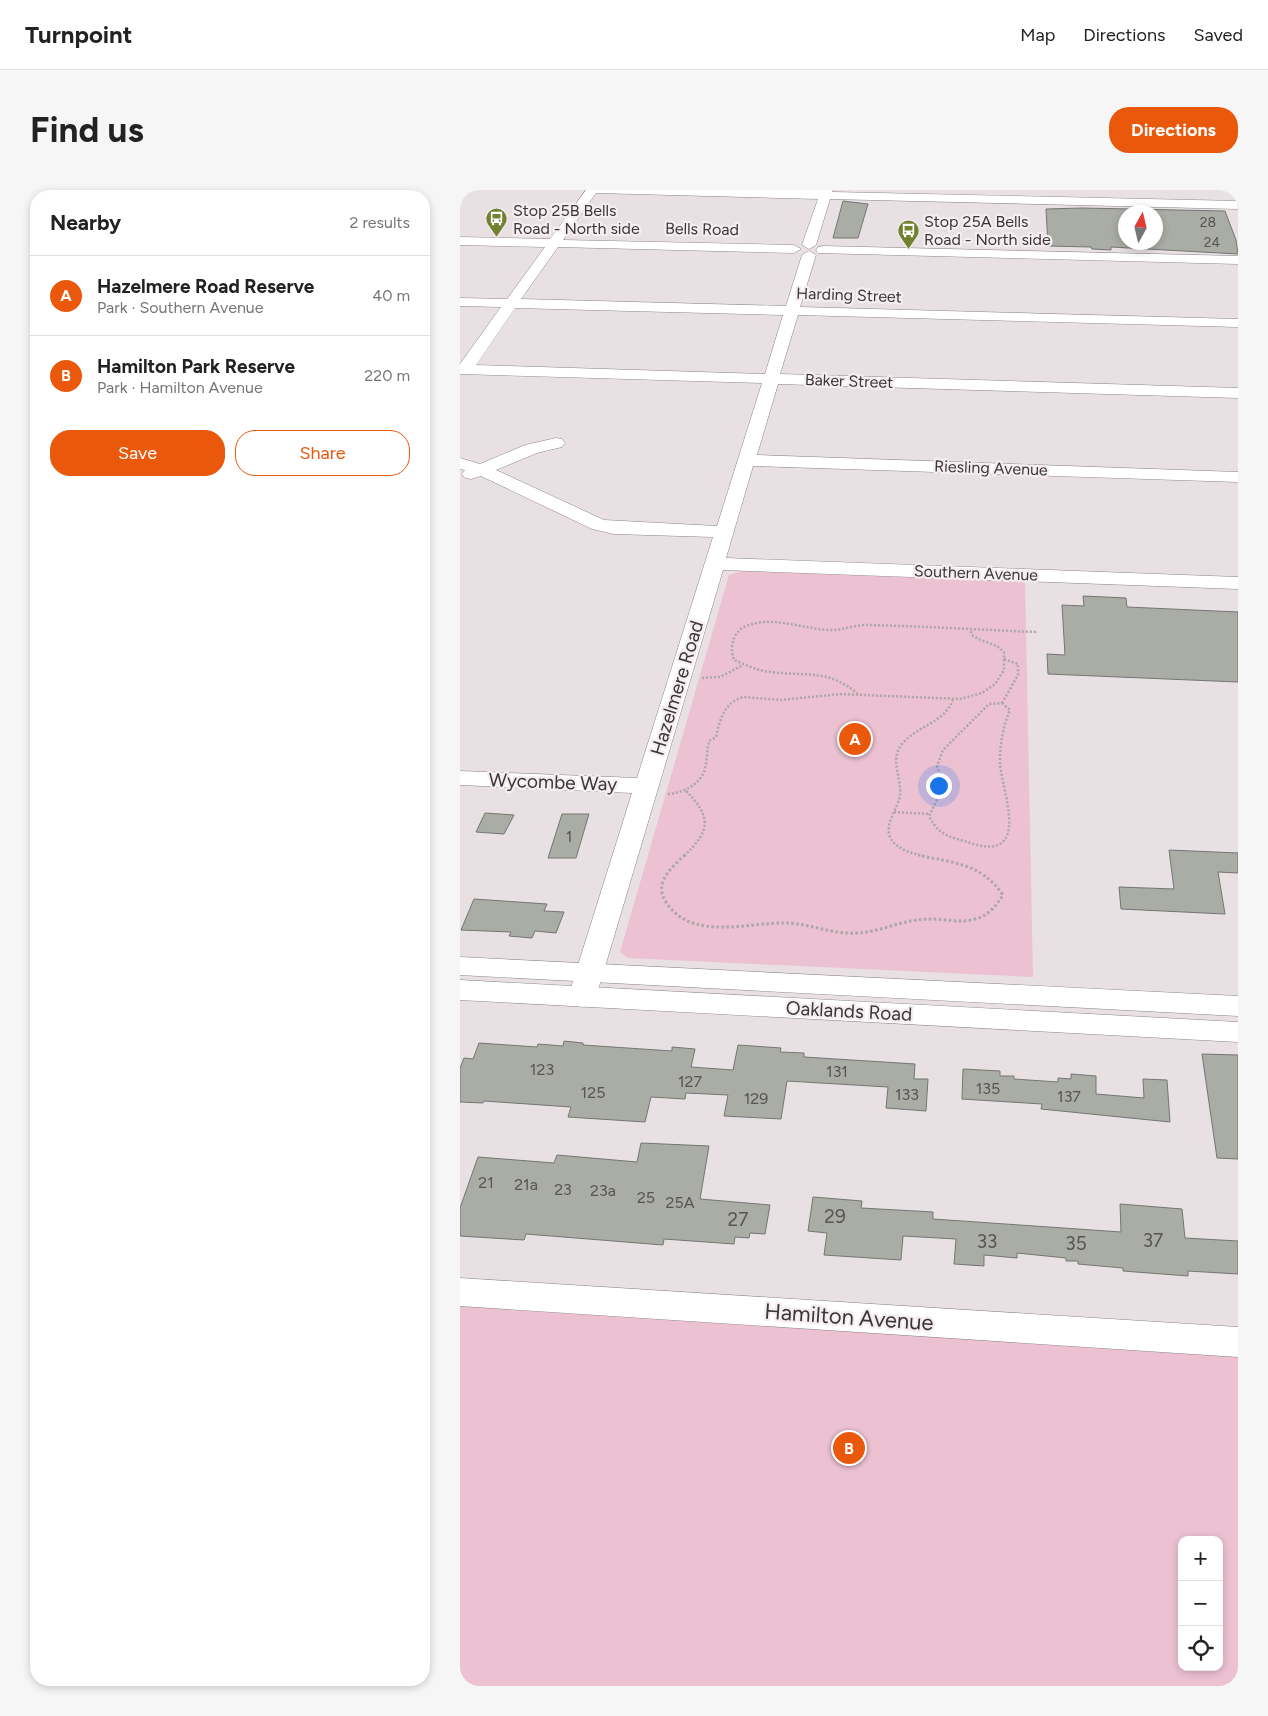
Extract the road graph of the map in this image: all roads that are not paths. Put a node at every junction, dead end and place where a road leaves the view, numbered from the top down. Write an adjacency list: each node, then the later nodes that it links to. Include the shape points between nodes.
1 (592, 190): 6 (street)
2 (598, 190): 3 (street)
3 (826, 193): 4 (street); 7 (street, Hazelmere Road)
4 (1238, 205)
5 (460, 241): 6 (street, Bells Road)
6 (552, 243): 7 (street, Bells Road, via 794,249 799,254); 10 (street)
7 (809, 250): 8 (street, Bells Road, via 822,247 823,250); 11 (street, Hazelmere Road)
8 (1238, 260)
9 (460, 302): 10 (street, Harding Street)
10 (511, 304): 11 (street, Harding Street); 13 (street)
11 (790, 311): 12 (street, Harding Street); 14 (street, Hazelmere Road)
12 (1238, 323)
13 (462, 370): 14 (street, Baker Street)
14 (769, 379): 15 (street, Baker Street); 17 (street, Hazelmere Road)
15 (1238, 393)
16 (556, 443): 19 (street, via 531,449)
17 (745, 460): 20 (street, Riesling Avenue); 22 (street, Hazelmere Road)
18 (460, 463): 19 (street)
19 (482, 470): 21 (street); 22 (street, via 614,528)
20 (1238, 477)
21 (460, 478)
22 (724, 532): 23 (street, Hazelmere Road)
23 (715, 564): 24 (street, Southern Avenue); 26 (street, Hazelmere Road)
24 (1238, 583)
25 (460, 778): 26 (street, Wycombe Way)
26 (646, 789): 28 (street, Hazelmere Road)
27 (460, 966): 28 (street, Oaklands Road)
28 (586, 985): 29 (street, Oaklands Road); 30 (street, Oaklands Road); 31 (street, Oaklands Road)
29 (460, 990)
30 (1238, 1006)
31 (1238, 1032)
32 (460, 1292): 33 (street, Hamilton Avenue)
33 (1238, 1342)

